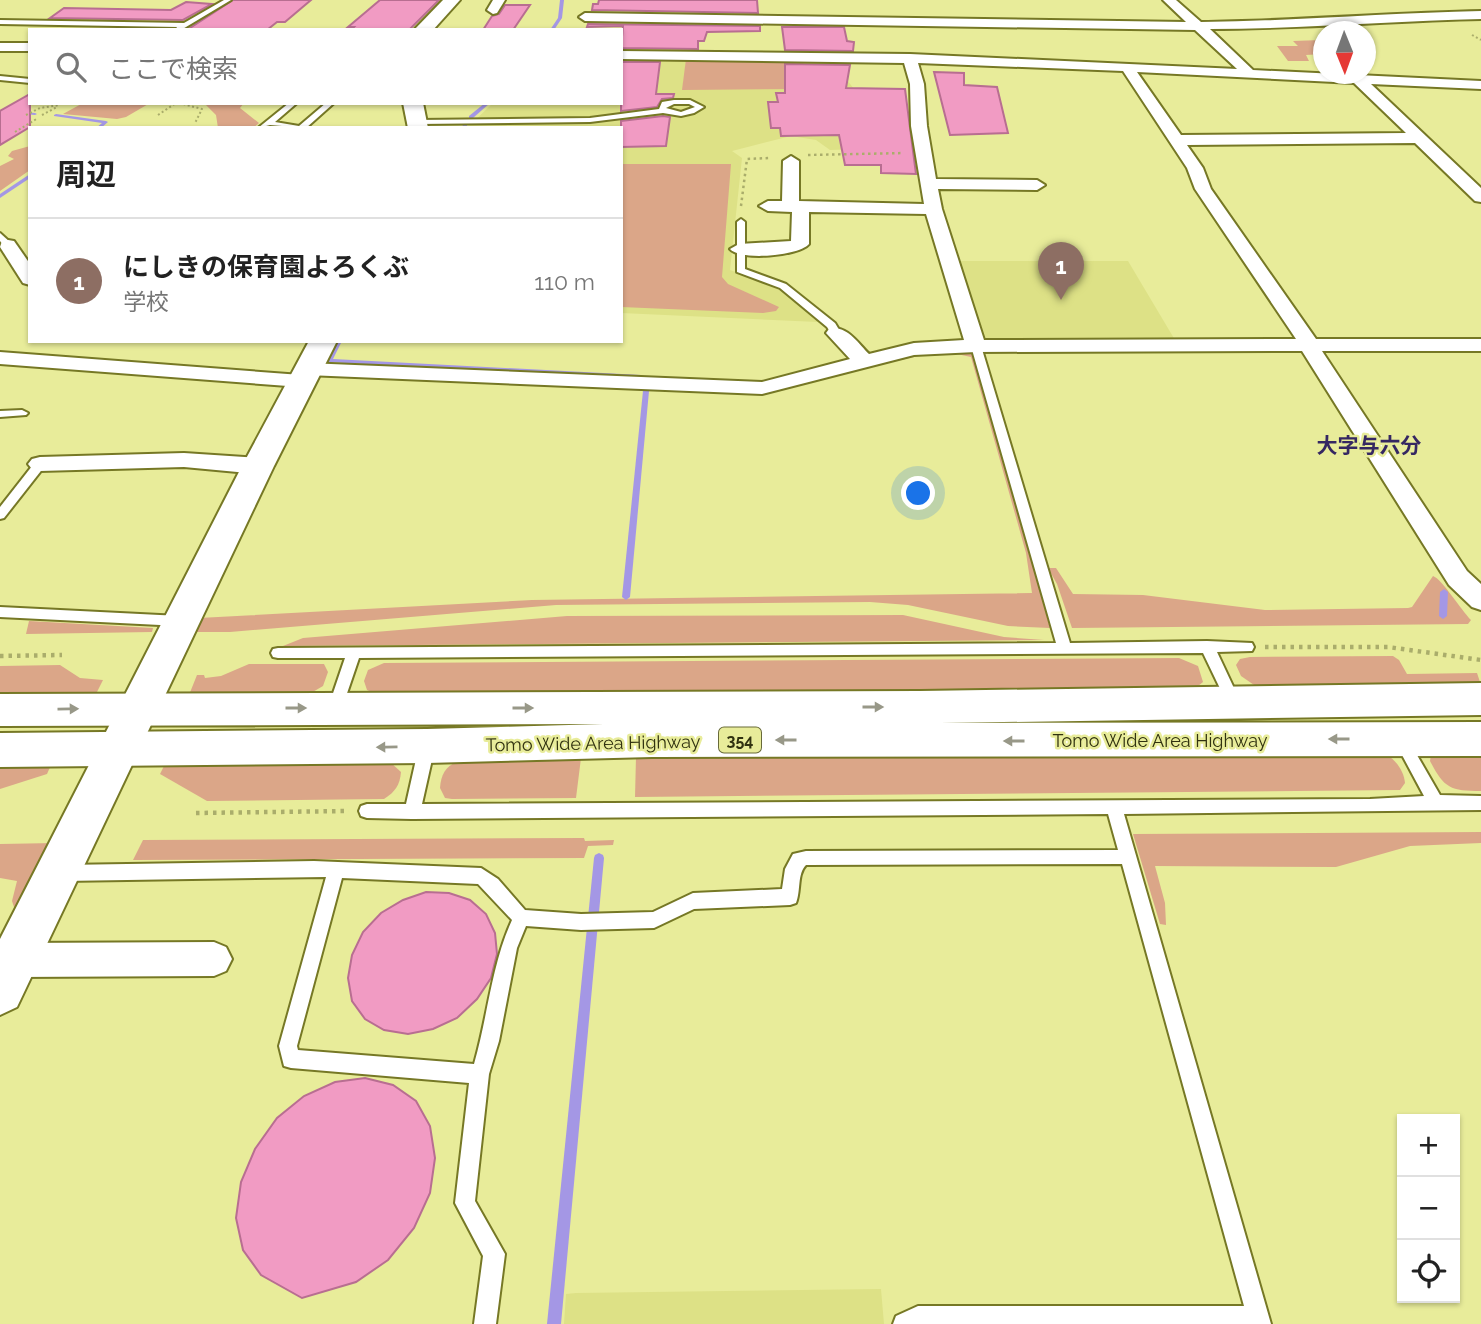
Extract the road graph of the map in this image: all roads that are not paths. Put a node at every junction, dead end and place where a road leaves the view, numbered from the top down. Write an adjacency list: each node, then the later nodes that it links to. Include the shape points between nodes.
1 (228, 0): 6 (lane)
2 (452, 0): 9 (main road)
3 (1170, 0): 7 (street)
4 (1481, 15): 7 (street)
5 (0, 22): 6 (lane)
6 (186, 25): 8 (lane)
7 (1197, 26): 11 (street); 17 (street)
8 (181, 28)
9 (425, 28)
10 (580, 28): 11 (street, via 585,10)
11 (711, 30): 14 (street); 15 (street)
12 (28, 47): 13 (street)
13 (2, 48)
14 (623, 54)
15 (910, 58): 16 (street); 33 (street)
16 (1128, 67): 17 (street); 31 (street)
17 (1249, 74): 18 (street)
18 (1313, 77)
19 (0, 78): 21 (lane)
20 (1376, 80): 23 (street)
21 (28, 81)
22 (1363, 84): 30 (street)
23 (1481, 85)
24 (291, 105): 28 (lane)
25 (328, 105): 29 (lane)
26 (663, 111): 27 (lane, via 590,120)
27 (416, 118)
28 (266, 125)
29 (302, 126)
30 (1419, 138): 31 (street); 35 (street)
31 (1175, 140): 46 (street, via 1203,189)
32 (791, 161): 37 (street)
33 (929, 184): 34 (street); 38 (street)
34 (1037, 185)
35 (1481, 197)
36 (768, 206): 37 (street)
37 (795, 207): 38 (street); 41 (street, via 800,244)
38 (933, 209): 48 (street)
39 (741, 222): 41 (lane)
40 (4, 241): 42 (street)
41 (739, 249): 43 (lane, via 740,270 783,286)
42 (28, 276)
43 (836, 333): 51 (street)
44 (65, 343): 50 (street)
45 (322, 343): 52 (main road)
46 (1310, 345): 47 (street); 48 (street); 58 (street, via 1458,578)
47 (1481, 345)
48 (976, 346): 51 (street, via 914,348); 62 (lane)
49 (0, 358): 50 (street)
50 (41, 362): 52 (street)
51 (865, 362): 52 (street, via 762,388)
52 (304, 375): 56 (main road)
53 (22, 413): 54 (lane)
54 (0, 414)
55 (40, 464): 56 (street, via 184,460); 57 (lane)
56 (258, 467): 60 (main road)
57 (0, 515)
58 (1480, 598)
59 (0, 611): 60 (lane)
60 (182, 621): 68 (main road)
61 (1207, 646): 62 (lane); 63 (lane); 67 (lane)
62 (1064, 647): 65 (lane)
63 (1247, 647)
64 (278, 653): 65 (lane)
65 (353, 654): 69 (lane)
66 (1481, 699): 67 (main road, Tomo Wide Area Highway / 354)
67 (1233, 701): 69 (main road, Tomo Wide Area Highway / 354, one-way to 67, via 920,707)
68 (139, 708): 69 (main road, Tomo Wide Area Highway / 354, one-way to 69); 70 (main road, Tomo Wide Area Highway / 354, one-way to 68); 75 (main road)
69 (335, 708)
70 (0, 710)
71 (1401, 739): 72 (main road, Tomo Wide Area Highway / 354); 73 (main road, Tomo Wide Area Highway / 354, one-way to 73, via 652,740); 76 (lane)
72 (1481, 739)
73 (426, 746): 75 (main road, Tomo Wide Area Highway / 354, one-way to 75); 80 (lane)
74 (0, 750): 75 (main road, Tomo Wide Area Highway / 354)
75 (119, 750): 83 (main road)
76 (1436, 802): 77 (lane); 78 (lane)
77 (1481, 803)
78 (1114, 806): 80 (lane); 81 (lane)
79 (367, 811): 80 (lane)
80 (412, 811)
81 (1128, 857): 84 (lane, via 806,858 799,859 793,869 790,897 693,901 654,920); 88 (lane)
82 (336, 870): 83 (lane); 84 (lane, via 481,876 492,882); 87 (lane, via 288,1046 291,1059)
83 (58, 873): 86 (main road)
84 (520, 918): 87 (lane, via 508,948)
85 (214, 959): 86 (street)
86 (7, 975)
87 (480, 1074): 89 (lane, via 465,1203 494,1254)
88 (1259, 1321): 90 (lane, via 918,1317)
89 (485, 1324)
90 (904, 1324)

